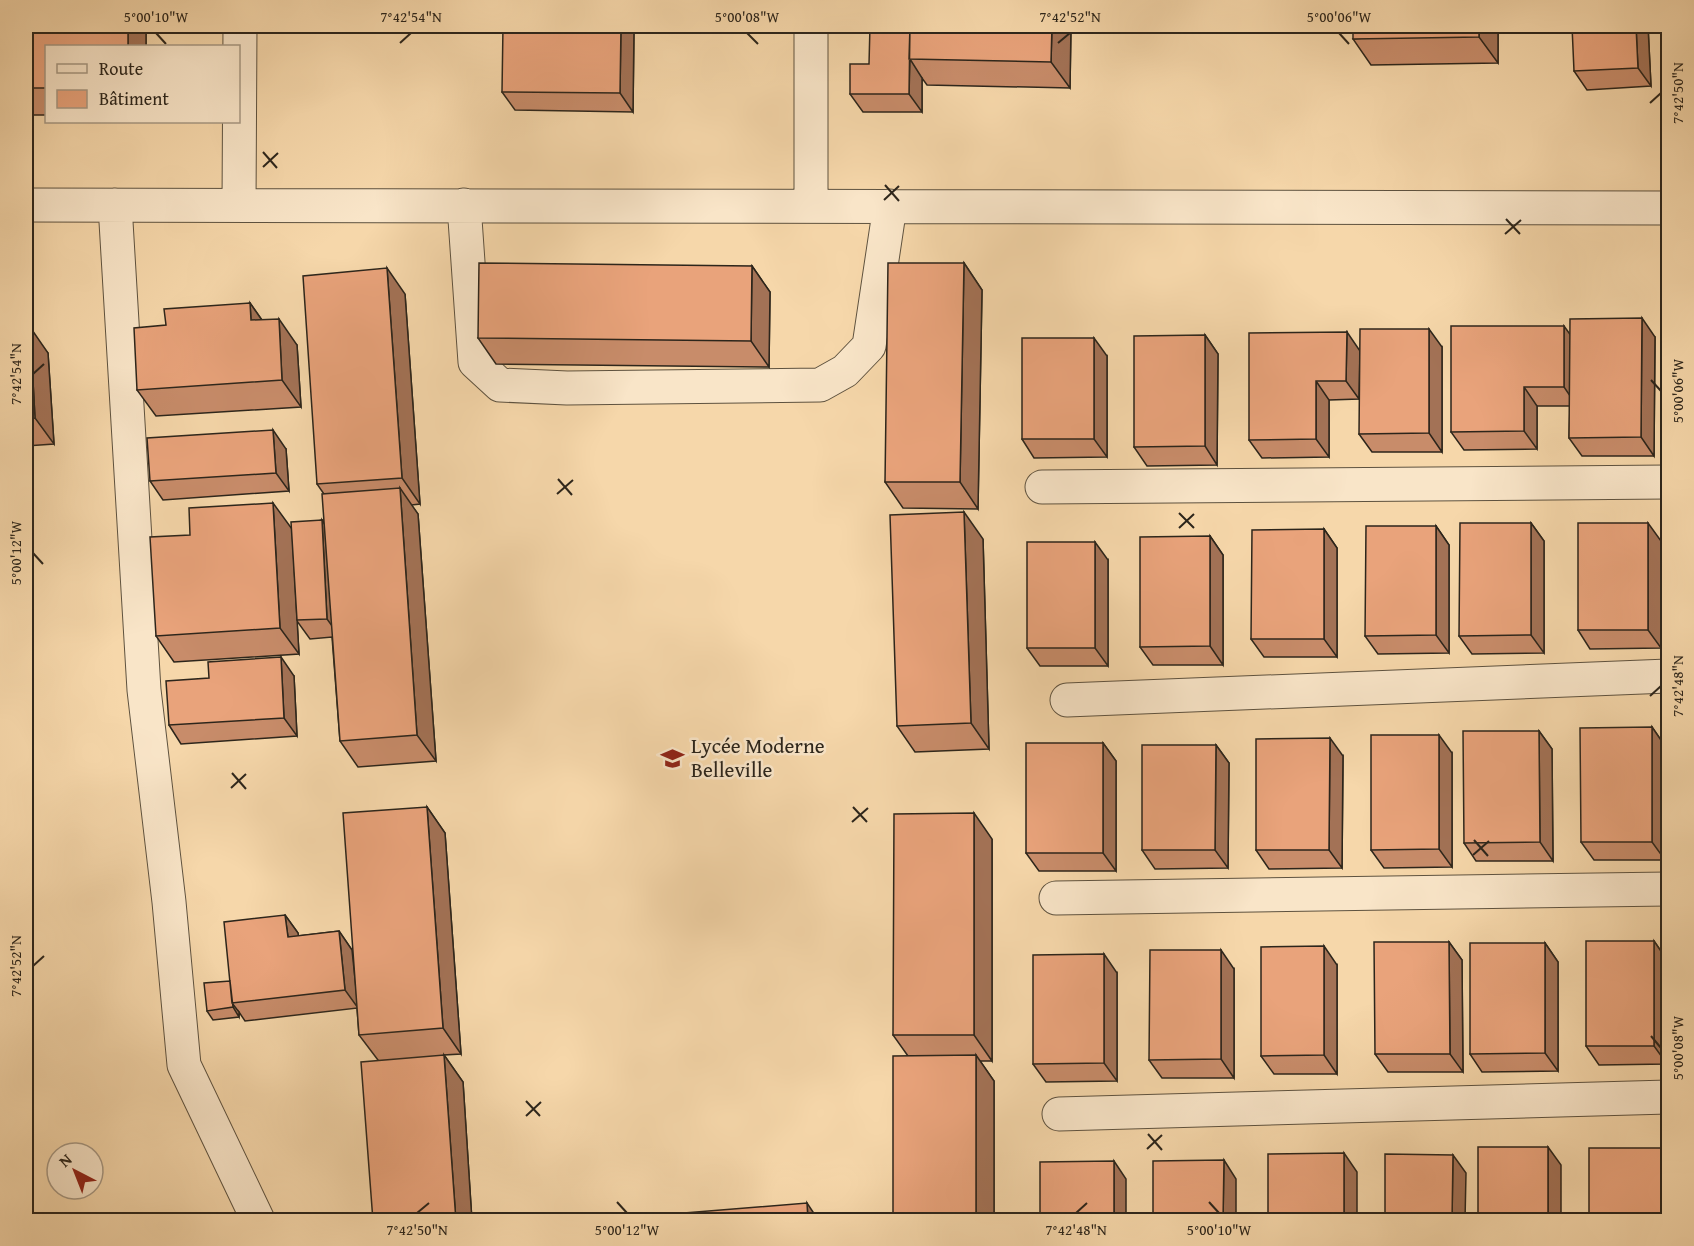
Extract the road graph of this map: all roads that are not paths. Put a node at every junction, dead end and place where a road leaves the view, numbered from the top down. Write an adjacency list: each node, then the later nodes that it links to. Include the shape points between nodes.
1 (240, 26): 3 (street)
2 (811, 26): 9 (street)
3 (240, 45)
4 (239, 123): 6 (street)
5 (26, 205): 8 (street)
6 (239, 205): 7 (street); 8 (street)
7 (464, 205): 9 (street); 10 (street, via 475,362 500,385 567,388 820,385 845,371 869,346)
8 (115, 206): 20 (street, via 144,690 184,1065)
9 (811, 206): 10 (street)
10 (890, 206): 11 (street)
11 (1668, 208)
12 (1668, 482): 13 (street)
13 (1042, 487)
14 (1668, 676): 15 (street)
15 (1067, 700)
16 (1668, 889): 17 (street)
17 (1056, 898)
18 (1668, 1097): 19 (street)
19 (1059, 1114)
20 (258, 1221)

